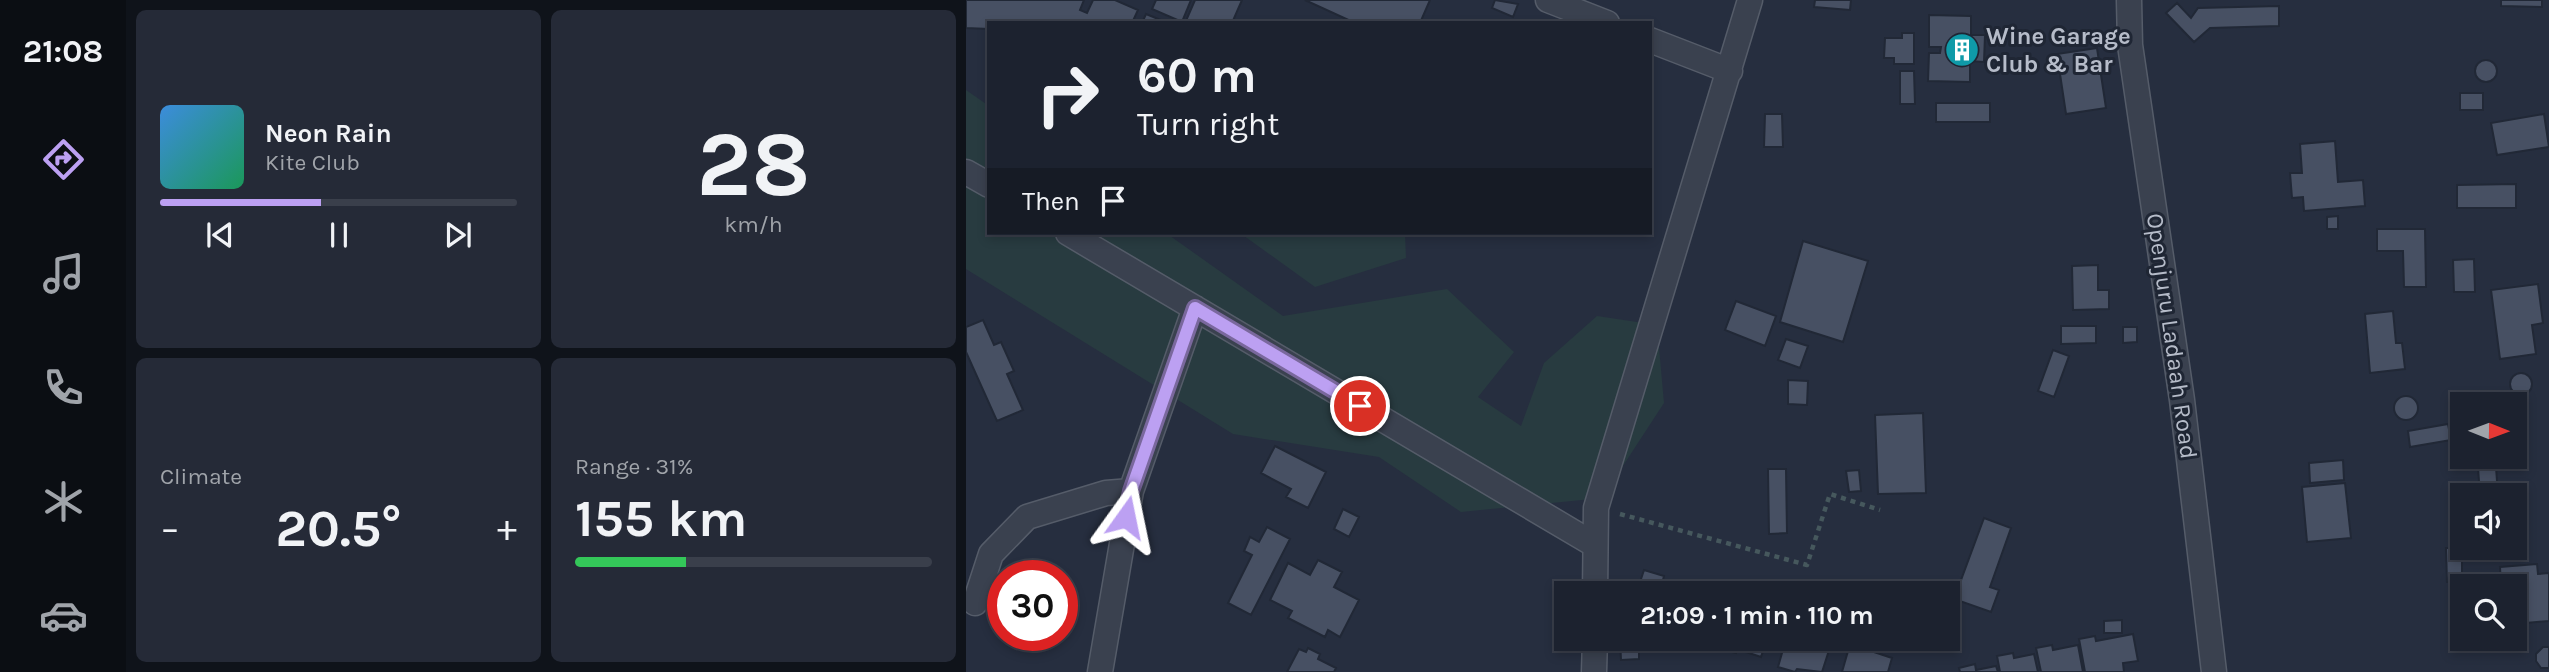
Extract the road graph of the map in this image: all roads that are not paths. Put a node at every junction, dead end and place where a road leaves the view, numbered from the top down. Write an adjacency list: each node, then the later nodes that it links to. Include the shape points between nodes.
1 (1548, 0): 4 (street)
2 (1750, 0): 6 (street)
3 (2129, 0): 18 (street, Openjuru Ladaah Road, via 2130,45 2182,400)
4 (1601, 21)
5 (1652, 41): 6 (street)
6 (1730, 71): 12 (street, via 1596,508)
7 (966, 172): 8 (street)
8 (987, 184)
9 (1071, 235): 10 (street)
10 (1195, 308): 11 (street); 12 (street)
11 (1131, 491): 14 (street, via 1106,493 1027,517 991,554); 16 (street)
12 (1595, 545): 13 (street)
13 (1595, 581)
14 (975, 603)
15 (1595, 651): 17 (street)
16 (1100, 672)
17 (1594, 672)
18 (2214, 672)

